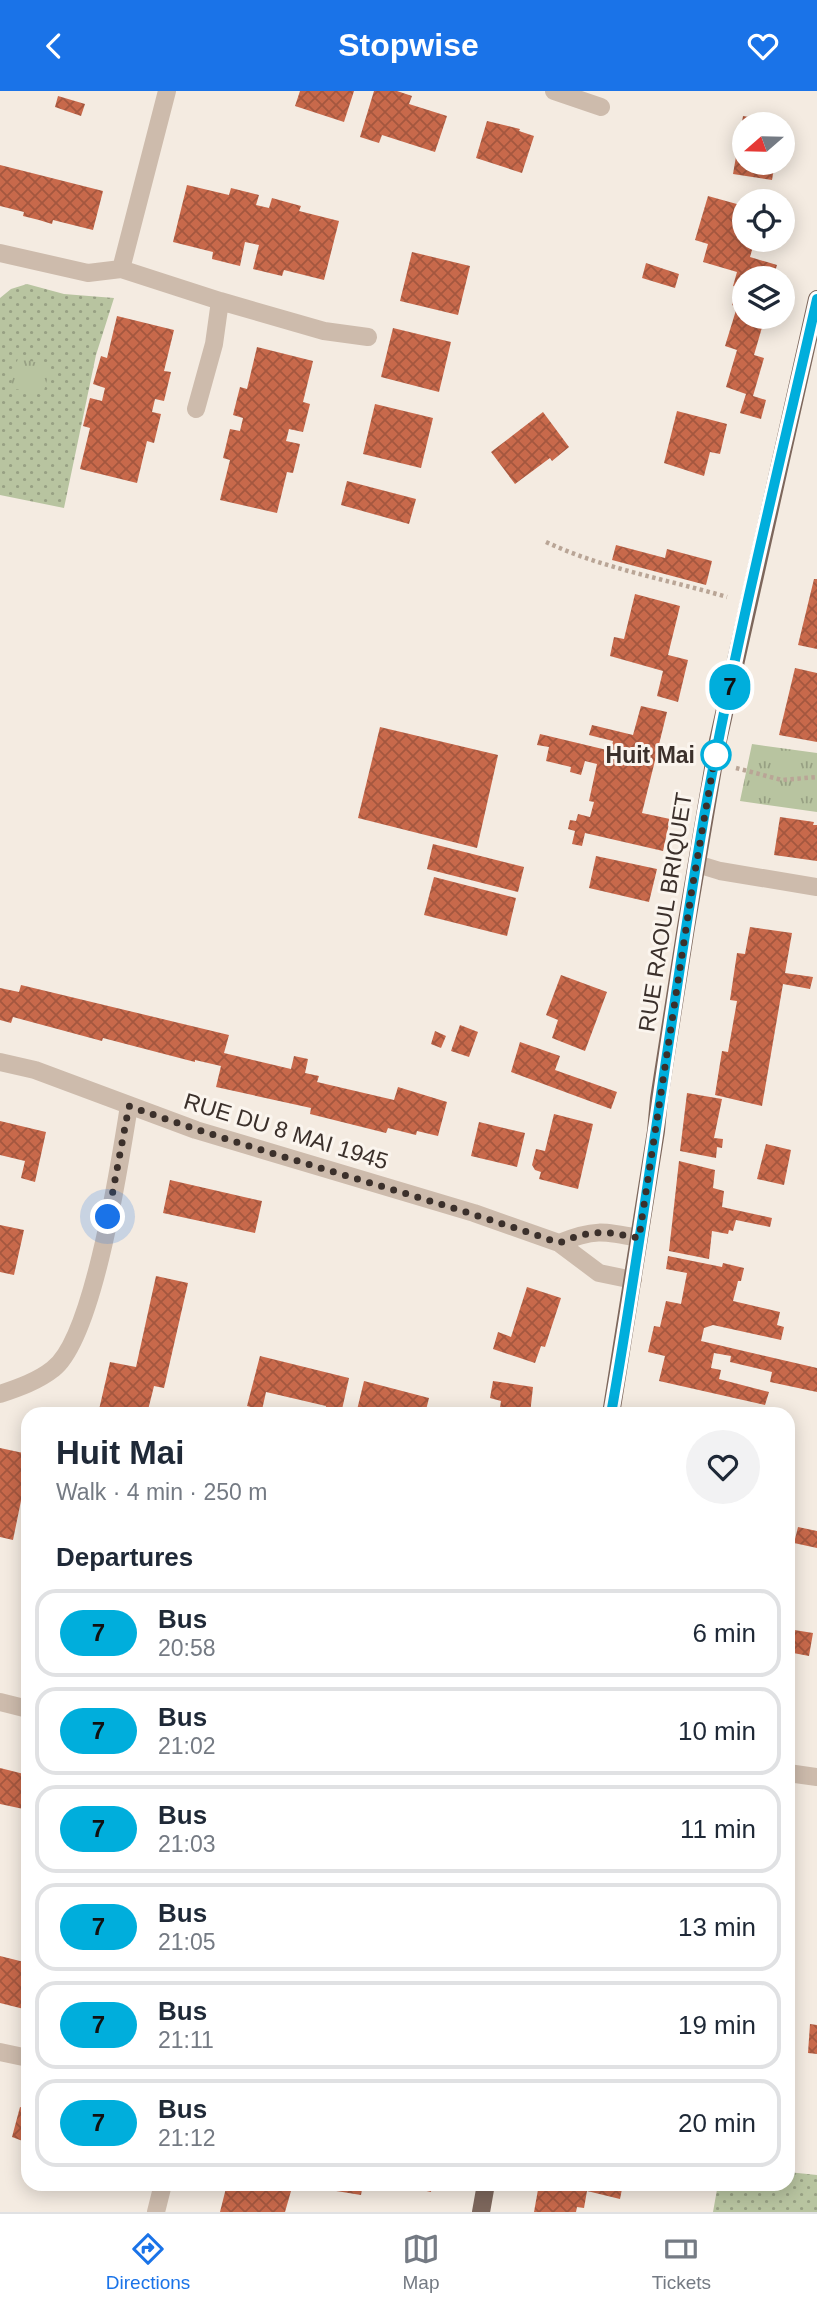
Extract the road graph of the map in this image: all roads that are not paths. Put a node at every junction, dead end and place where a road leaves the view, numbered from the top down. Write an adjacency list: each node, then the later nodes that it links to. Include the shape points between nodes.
1 (167, 91): 5 (street)
2 (554, 91): 3 (street)
3 (601, 107)
4 (0, 253): 5 (street, via 88,274)
5 (121, 269): 7 (street)
6 (817, 299): 10 (main road, RUE RAOUL BRIQUET, via 713,767)
7 (220, 301): 8 (street, via 324,331); 9 (street)
8 (368, 337)
9 (196, 409)
10 (697, 864): 11 (street); 14 (main road, RUE RAOUL BRIQUET)
11 (817, 887)
12 (0, 1062): 13 (street, RUE DU 8 MAI 1945, via 35,1070)
13 (129, 1106): 15 (street, RUE DU 8 MAI 1945); 17 (street, via 84,1319 69,1352 54,1369)
14 (639, 1238): 15 (street, via 605,1231); 16 (main road, RUE RAOUL BRIQUET)
15 (559, 1243): 16 (street, RUE DU 8 MAI 1945, via 599,1273)
16 (634, 1280): 18 (main road, RUE RAOUL BRIQUET)
17 (0, 1394)
18 (612, 1407)
19 (0, 1702): 20 (street)
20 (21, 1707)
21 (795, 1774): 22 (street)
22 (817, 1777)
23 (0, 2052): 24 (street)
24 (21, 2056)
25 (161, 2191): 27 (street)
26 (485, 2191): 28 (main road)
27 (156, 2212)
28 (481, 2212)

